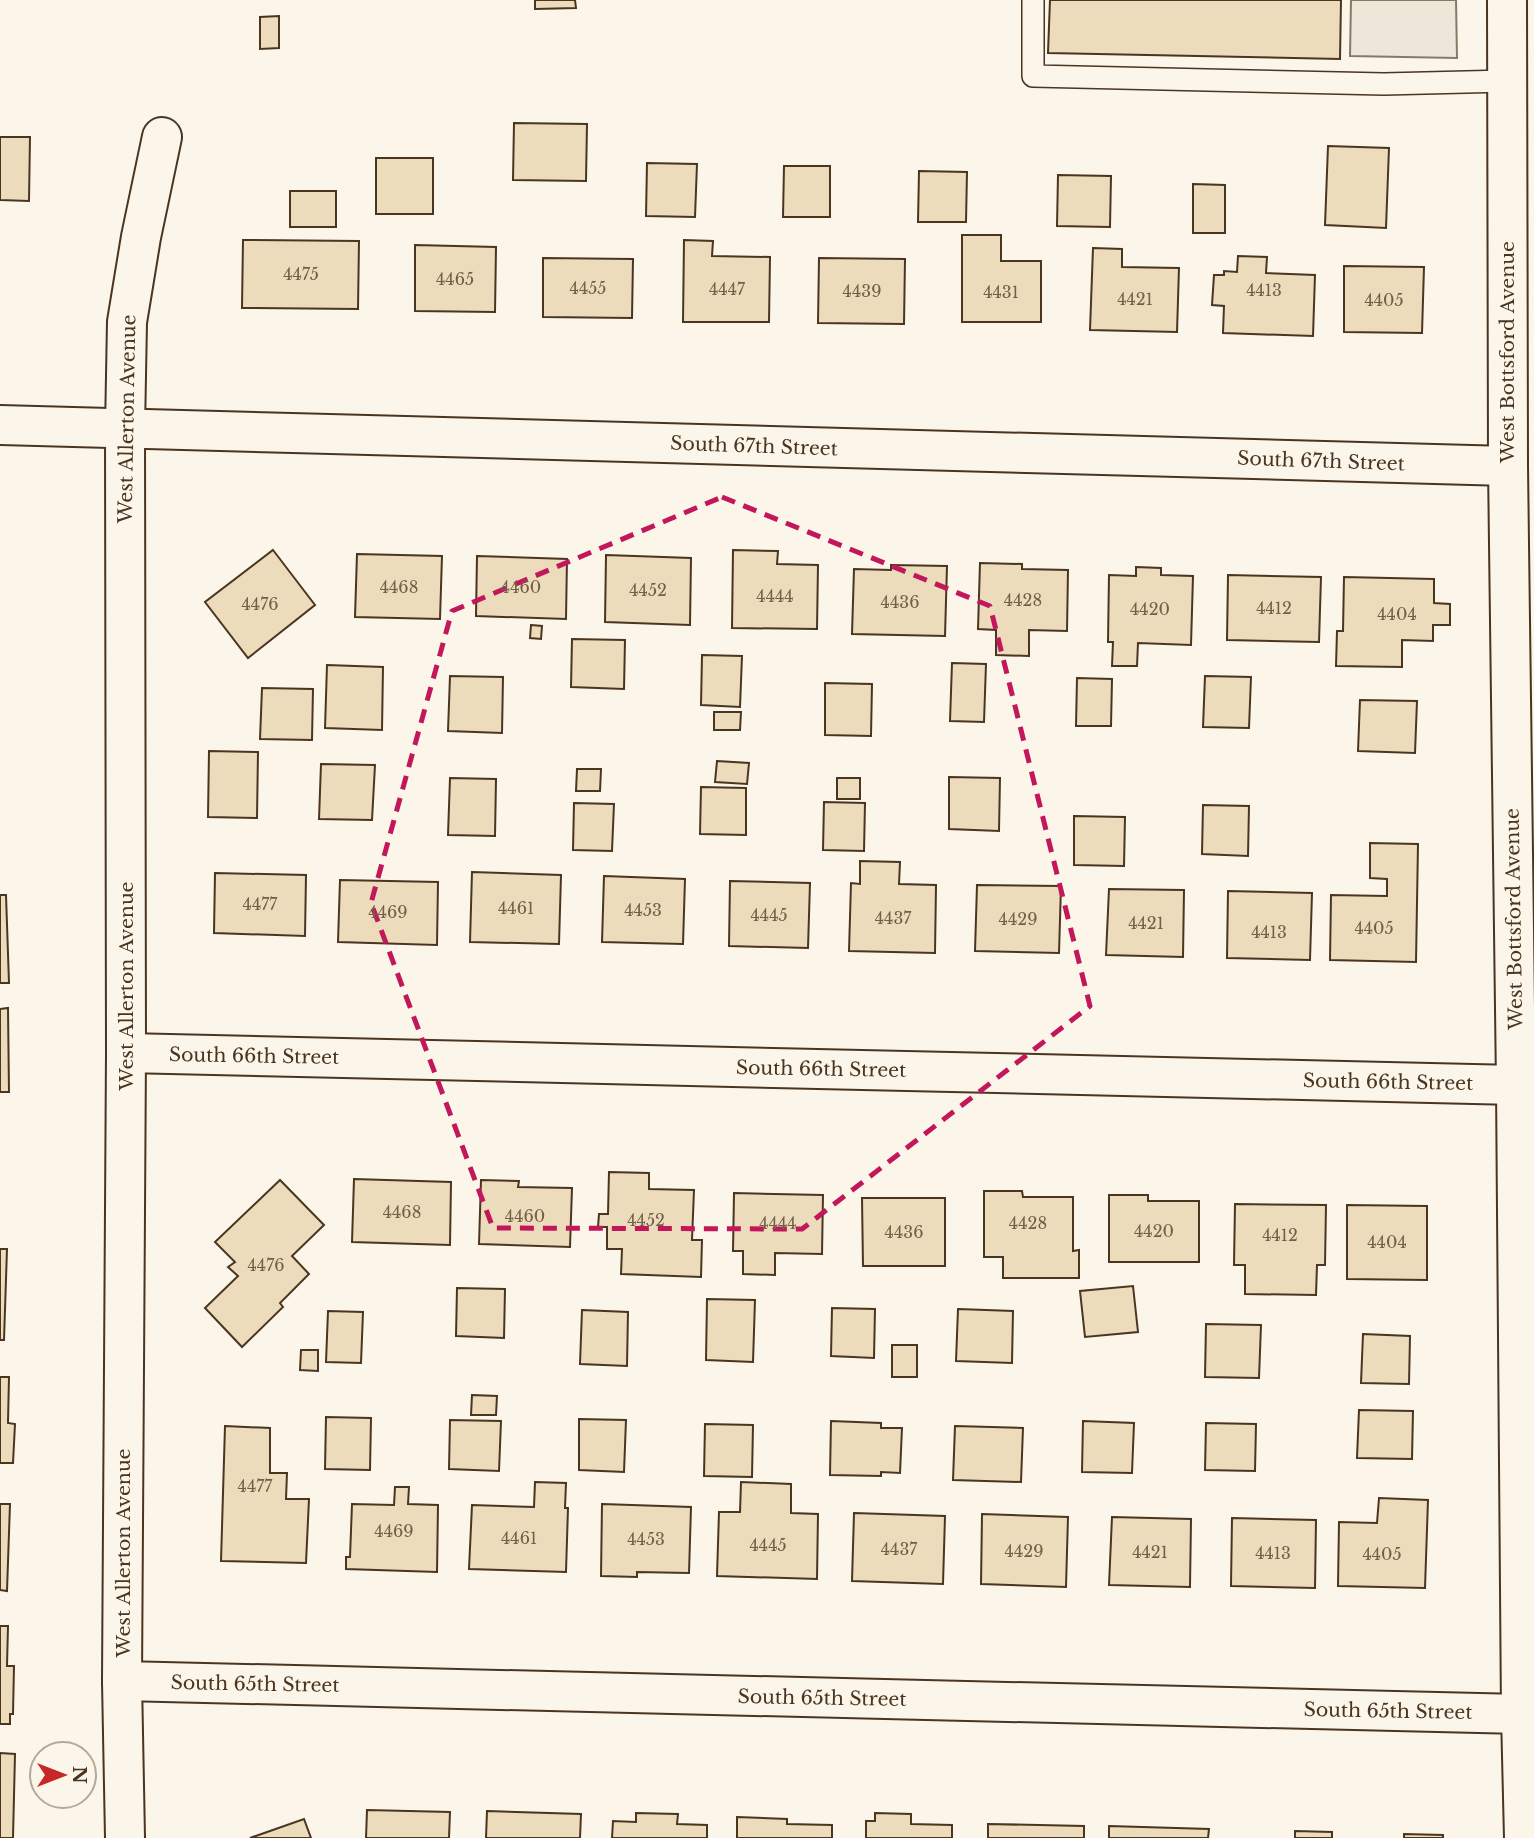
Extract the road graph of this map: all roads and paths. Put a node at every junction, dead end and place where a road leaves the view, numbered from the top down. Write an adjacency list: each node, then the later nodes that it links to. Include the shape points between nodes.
1 (1033, 0): 3 (lane, via 1033,76 1404,84)
2 (1507, 0): 3 (street, West Bottsford Avenue)
3 (1507, 81): 7 (street, West Bottsford Avenue)
4 (162, 137): 6 (street, West Allerton Avenue, via 127,322)
5 (0, 425): 6 (street, South 67th Street)
6 (125, 429): 7 (street, South 67th Street); 8 (street, West Allerton Avenue)
7 (1508, 466): 9 (street, West Bottsford Avenue)
8 (126, 1053): 9 (street, South 66th Street); 11 (street, West Allerton Avenue)
9 (1516, 1085): 10 (street, West Bottsford Avenue)
10 (1527, 1483): 12 (street, West Bottsford Avenue)
11 (122, 1681): 12 (street, South 65th Street); 13 (street, West Allerton Avenue)
12 (1521, 1714): 14 (street, West Bottsford Avenue)
13 (125, 1838)
14 (1524, 1838)

